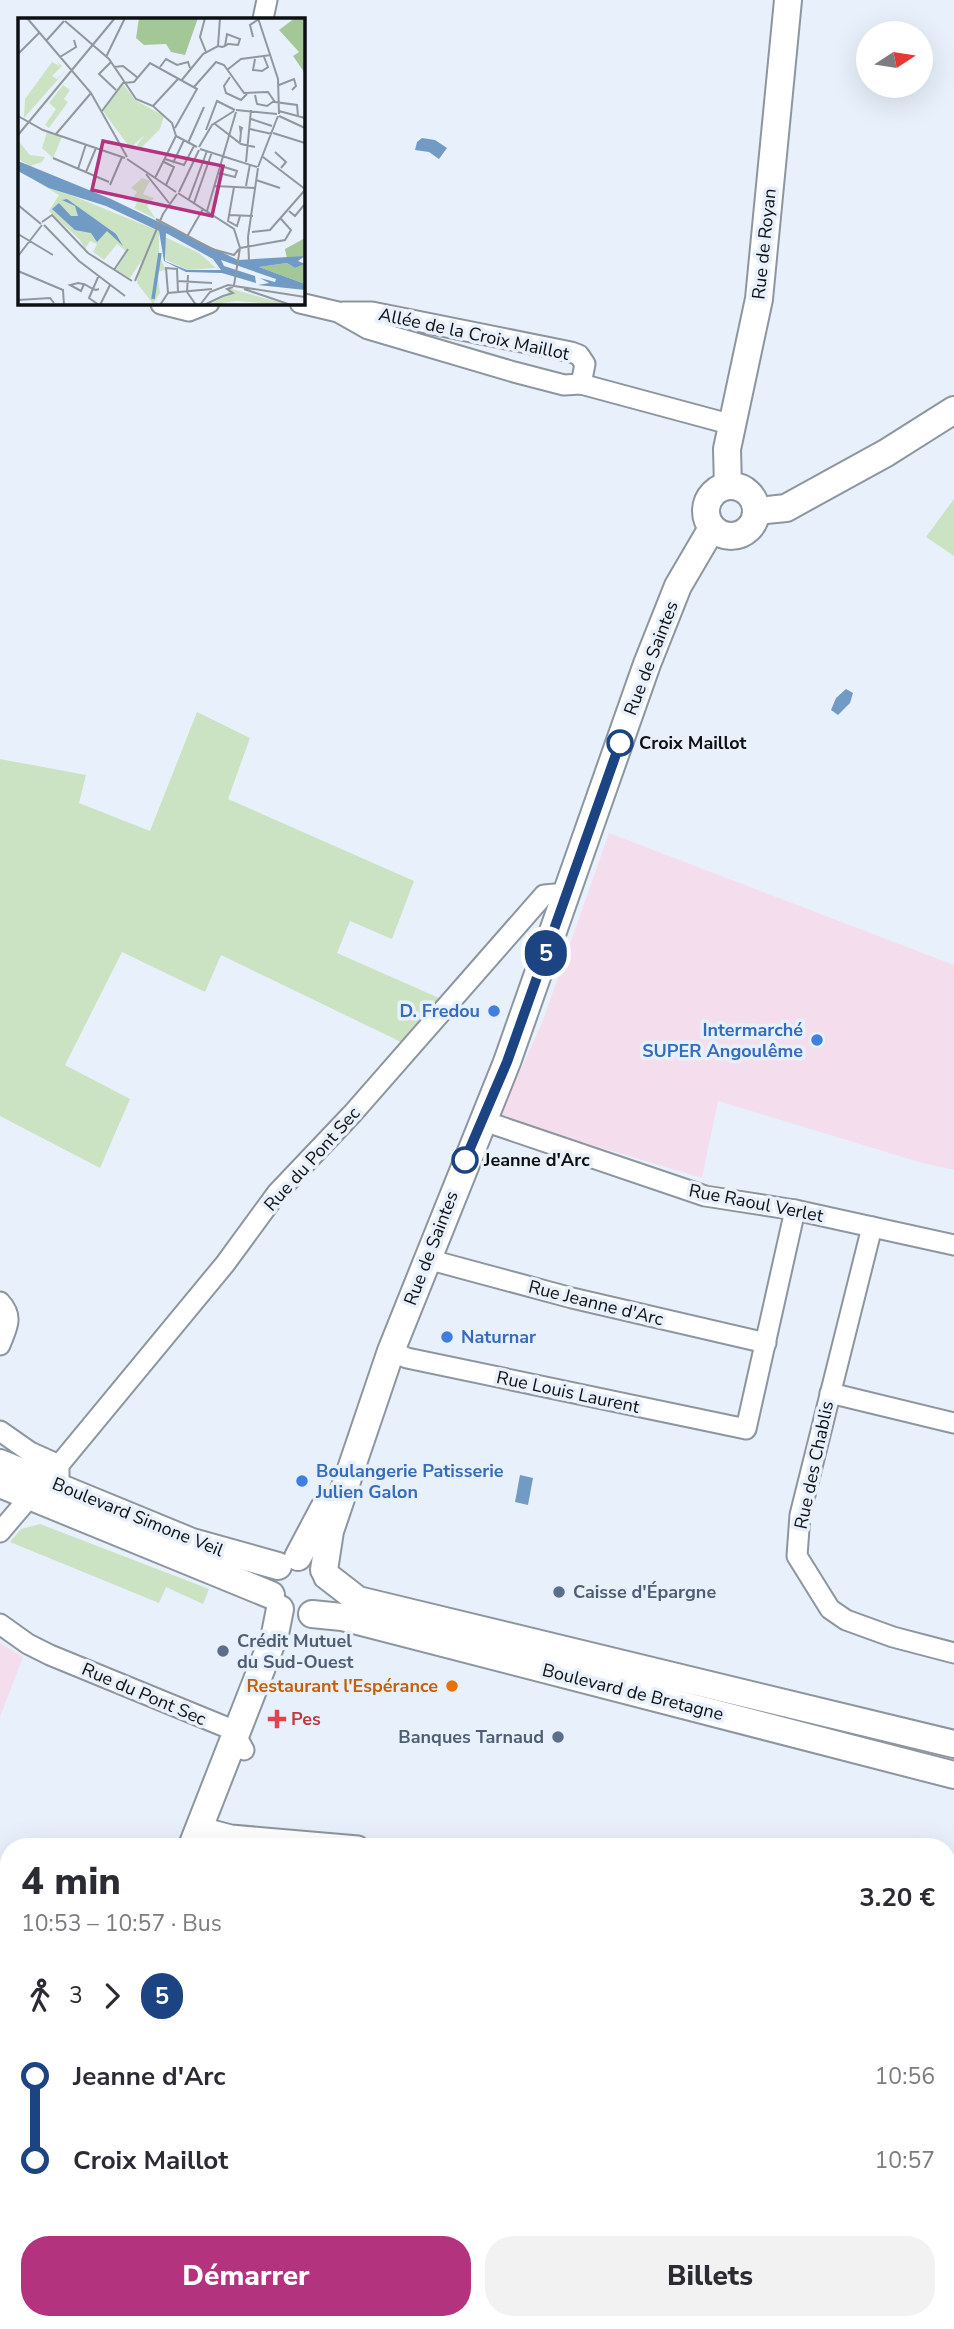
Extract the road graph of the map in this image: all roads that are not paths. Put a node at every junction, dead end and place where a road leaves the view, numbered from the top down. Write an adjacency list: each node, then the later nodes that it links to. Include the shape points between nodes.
1 (267, 0): 3 (street)
2 (788, 0): 10 (main road, Rue de Royan, via 759,299)
3 (263, 18)
4 (161, 304): 5 (street, via 189,311)
5 (206, 304)
6 (304, 304): 7 (street, Allée de la Croix Maillot)
7 (338, 312): 8 (street, Allée de la Croix Maillot, via 382,332 564,386); 8 (street, Allée de la Croix Maillot, via 372,313 571,352 585,364)
8 (581, 384): 10 (street, Allée de la Croix Maillot)
9 (954, 410): 12 (main road, via 786,508)
10 (733, 425): 11 (main road, Rue de Royan, via 727,449)
11 (728, 485): 12 (main road, via 745,489); 13 (main road, via 714,492 706,506)
12 (757, 510): 13 (main road, via 752,525 741,535 726,536)
13 (712, 528): 14 (main road, Rue de Saintes, via 678,586 646,664)
14 (567, 893): 15 (main road, Rue de Saintes, via 507,1062); 29 (street, Rue du Pont Sec, via 544,895 354,1113 277,1193)
15 (481, 1120): 16 (street, Rue Raoul Verlet, via 705,1196); 19 (main road, Rue de Saintes)
16 (795, 1210): 17 (street, Rue Raoul Verlet); 21 (street)
17 (872, 1227): 18 (street, Rue Raoul Verlet); 24 (street, Rue des Chablis)
18 (954, 1245)
19 (427, 1259): 21 (street, Rue Jeanne d'Arc); 23 (main road, Rue de Saintes)
20 (0, 1302): 22 (street, via 10,1320)
21 (766, 1343): 23 (street, Rue Louis Laurent, via 746,1429 407,1358)
22 (0, 1345)
23 (391, 1350): 25 (main road, Rue de Saintes)
24 (830, 1393): 26 (street); 36 (street, Rue des Chablis, via 800,1515 797,1556 830,1609 846,1620)
25 (365, 1421): 32 (main road, Rue de Saintes, via 308,1542); 33 (main road, Rue de Saintes, via 330,1531)
26 (954, 1423)
27 (0, 1431): 29 (street)
28 (0, 1468): 29 (main road, Boulevard Simone Veil); 30 (main road, Boulevard Simone Veil)
29 (59, 1475): 32 (main road, Boulevard Simone Veil, via 192,1542)
30 (27, 1494): 31 (street); 34 (main road, Boulevard Simone Veil)
31 (0, 1532)
32 (288, 1561): 33 (main road, via 308,1558); 34 (main road, via 271,1580)
33 (326, 1573): 34 (main road, via 325,1602); 38 (main road, Boulevard de Bretagne, via 358,1600)
34 (291, 1609): 37 (main road); 39 (main road, Boulevard de Bretagne, via 342,1617)
35 (0, 1624): 37 (street, Rue du Pont Sec, via 50,1655)
36 (954, 1653)
37 (239, 1742): 40 (main road)
38 (954, 1744)
39 (954, 1774)
40 (205, 1838)

